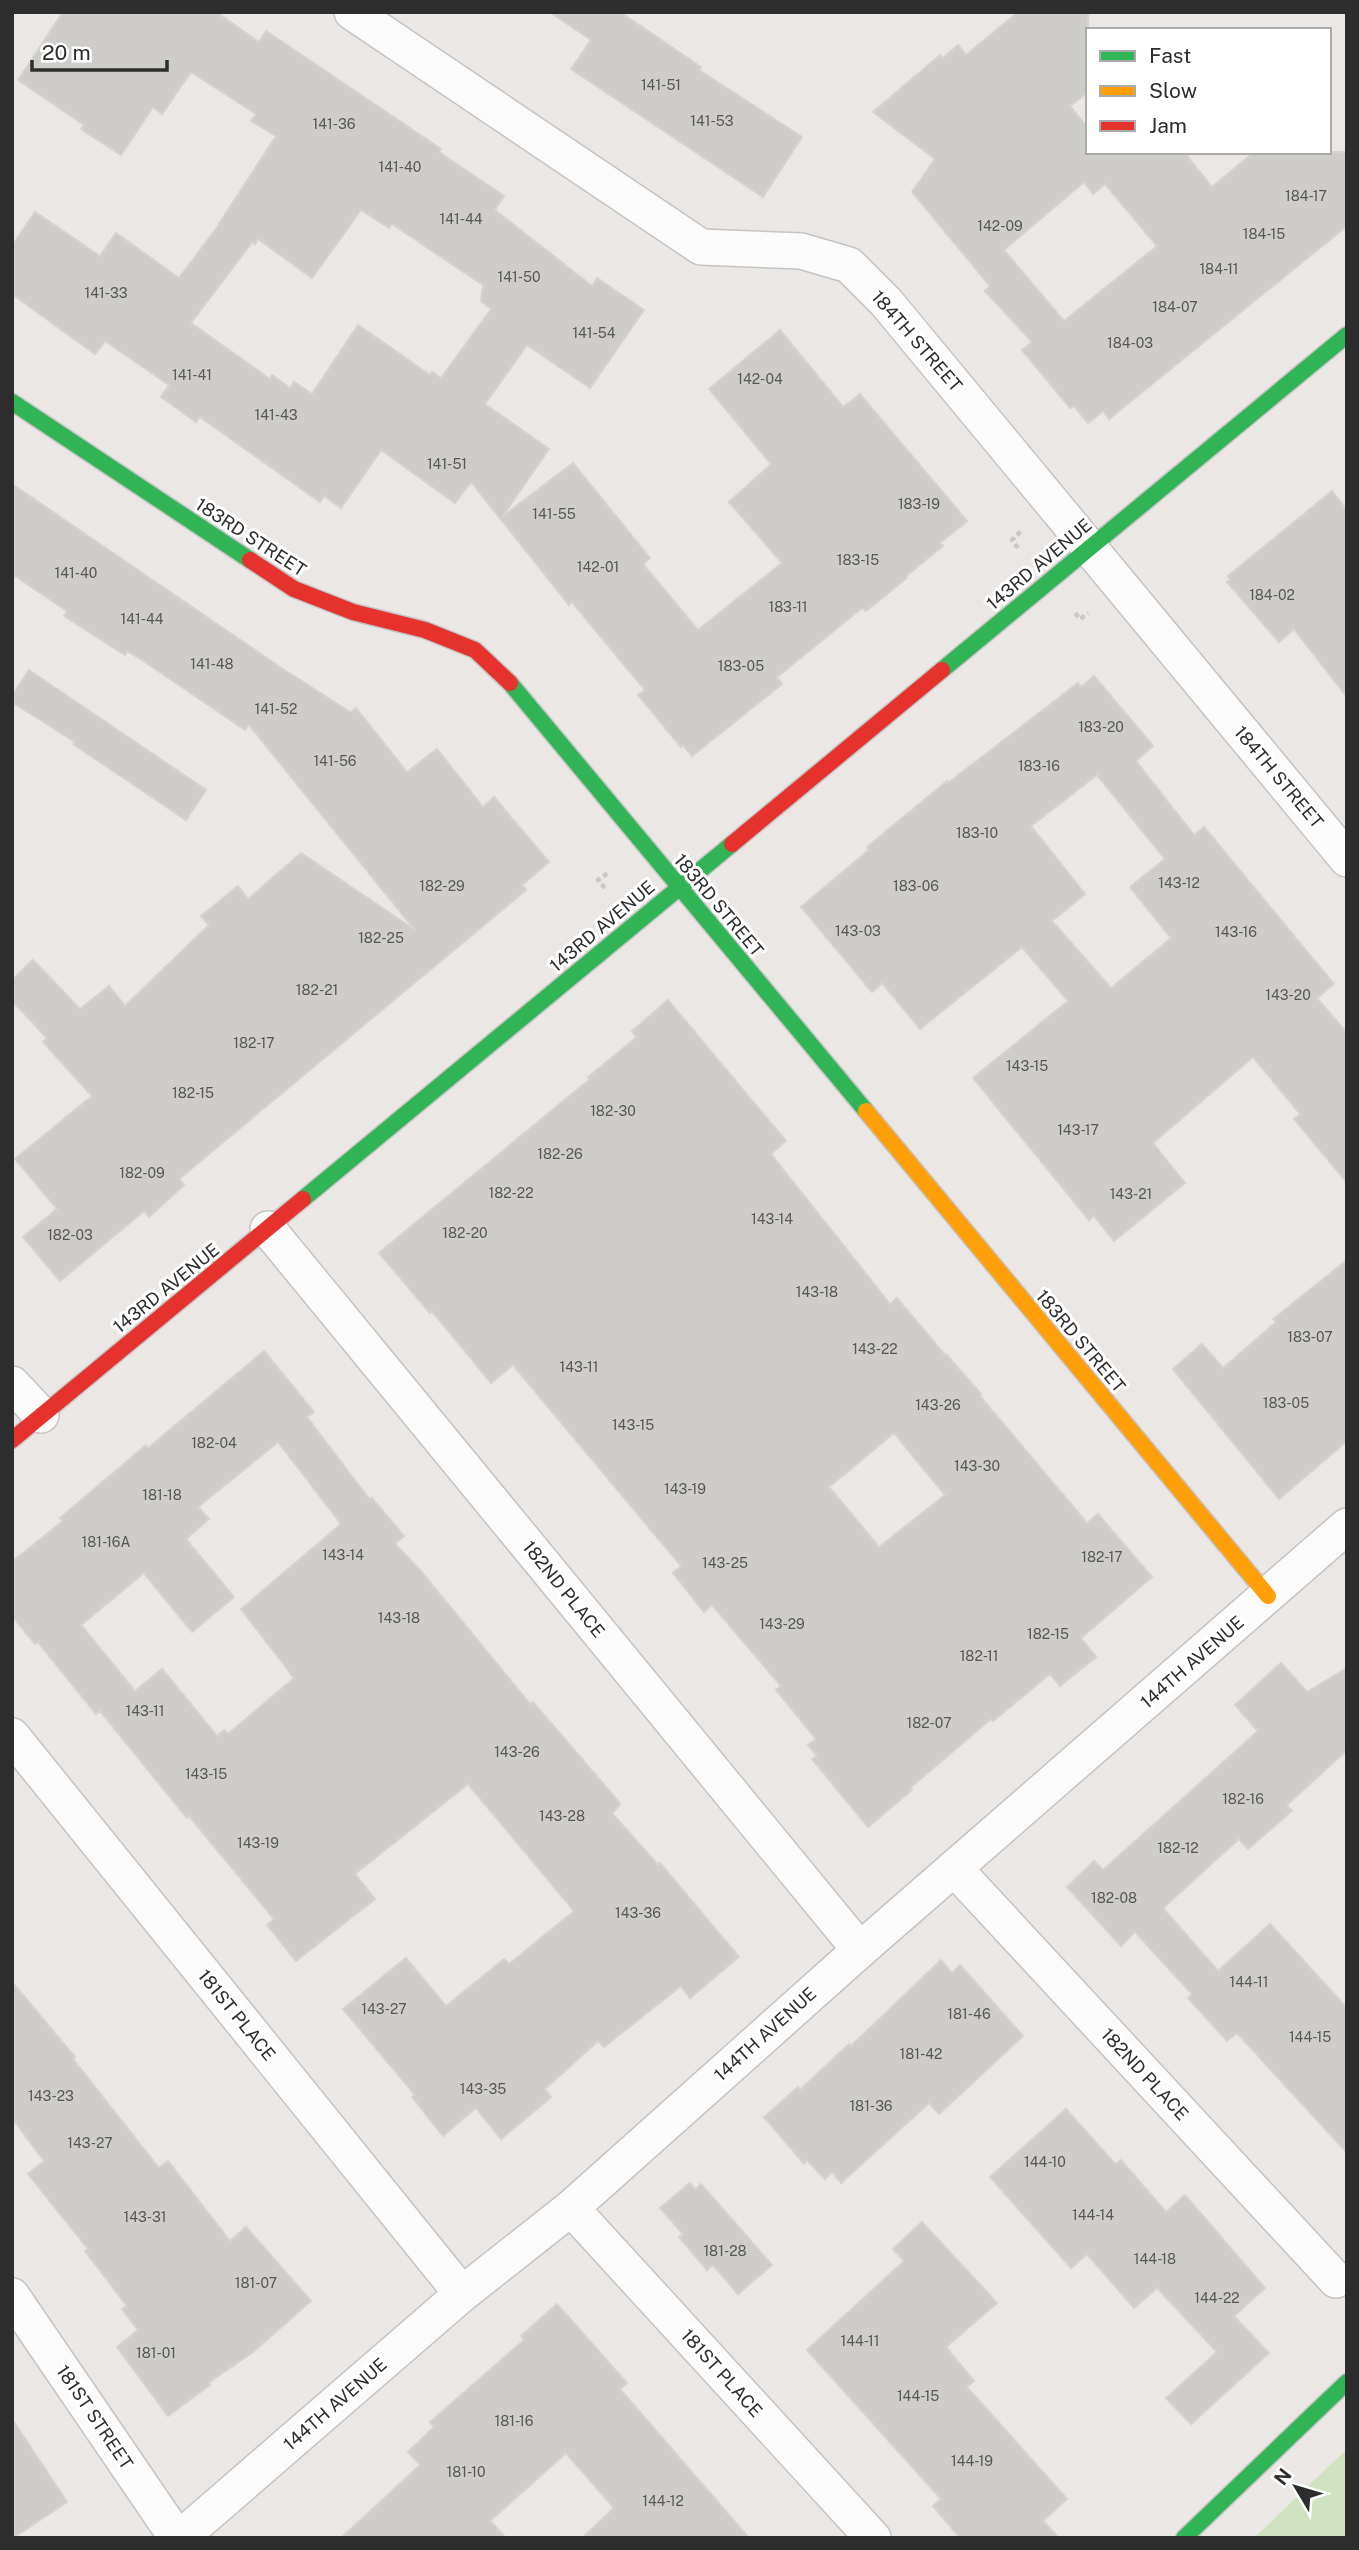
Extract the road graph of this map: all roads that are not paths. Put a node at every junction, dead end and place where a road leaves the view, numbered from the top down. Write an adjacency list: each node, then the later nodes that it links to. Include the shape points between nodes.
1 (352, 12): 4 (street, 184TH STREET, via 701,247 802,251 849,265 886,302)
2 (1347, 335): 4 (street, 143RD AVENUE)
3 (12, 402): 6 (street, 183RD STREET, via 294,589 475,650 517,690)
4 (1089, 548): 5 (street, 184TH STREET); 6 (street, 143RD AVENUE)
5 (1347, 859)
6 (679, 887): 7 (street, 143RD AVENUE); 12 (street, 183RD STREET)
7 (268, 1229): 9 (street, 143RD AVENUE); 15 (street, 182ND PLACE)
8 (12, 1384): 9 (street)
9 (41, 1415): 10 (street, 143RD AVENUE)
10 (12, 1440)
11 (1347, 1526): 12 (street, 144TH AVENUE)
12 (1268, 1596): 14 (street, 144TH AVENUE)
13 (12, 1735): 18 (street, 181ST PLACE)
14 (954, 1868): 15 (street, 144TH AVENUE); 17 (street, 182ND PLACE)
15 (860, 1950): 16 (street, 144TH AVENUE)
16 (571, 2208): 18 (street, 144TH AVENUE); 22 (street, 181ST PLACE)
17 (1336, 2280)
18 (462, 2294): 21 (street, 144TH AVENUE)
19 (12, 2296): 21 (street, 181ST STREET)
20 (1347, 2382): 23 (street)
21 (179, 2538)
22 (873, 2538)
23 (1184, 2538)

